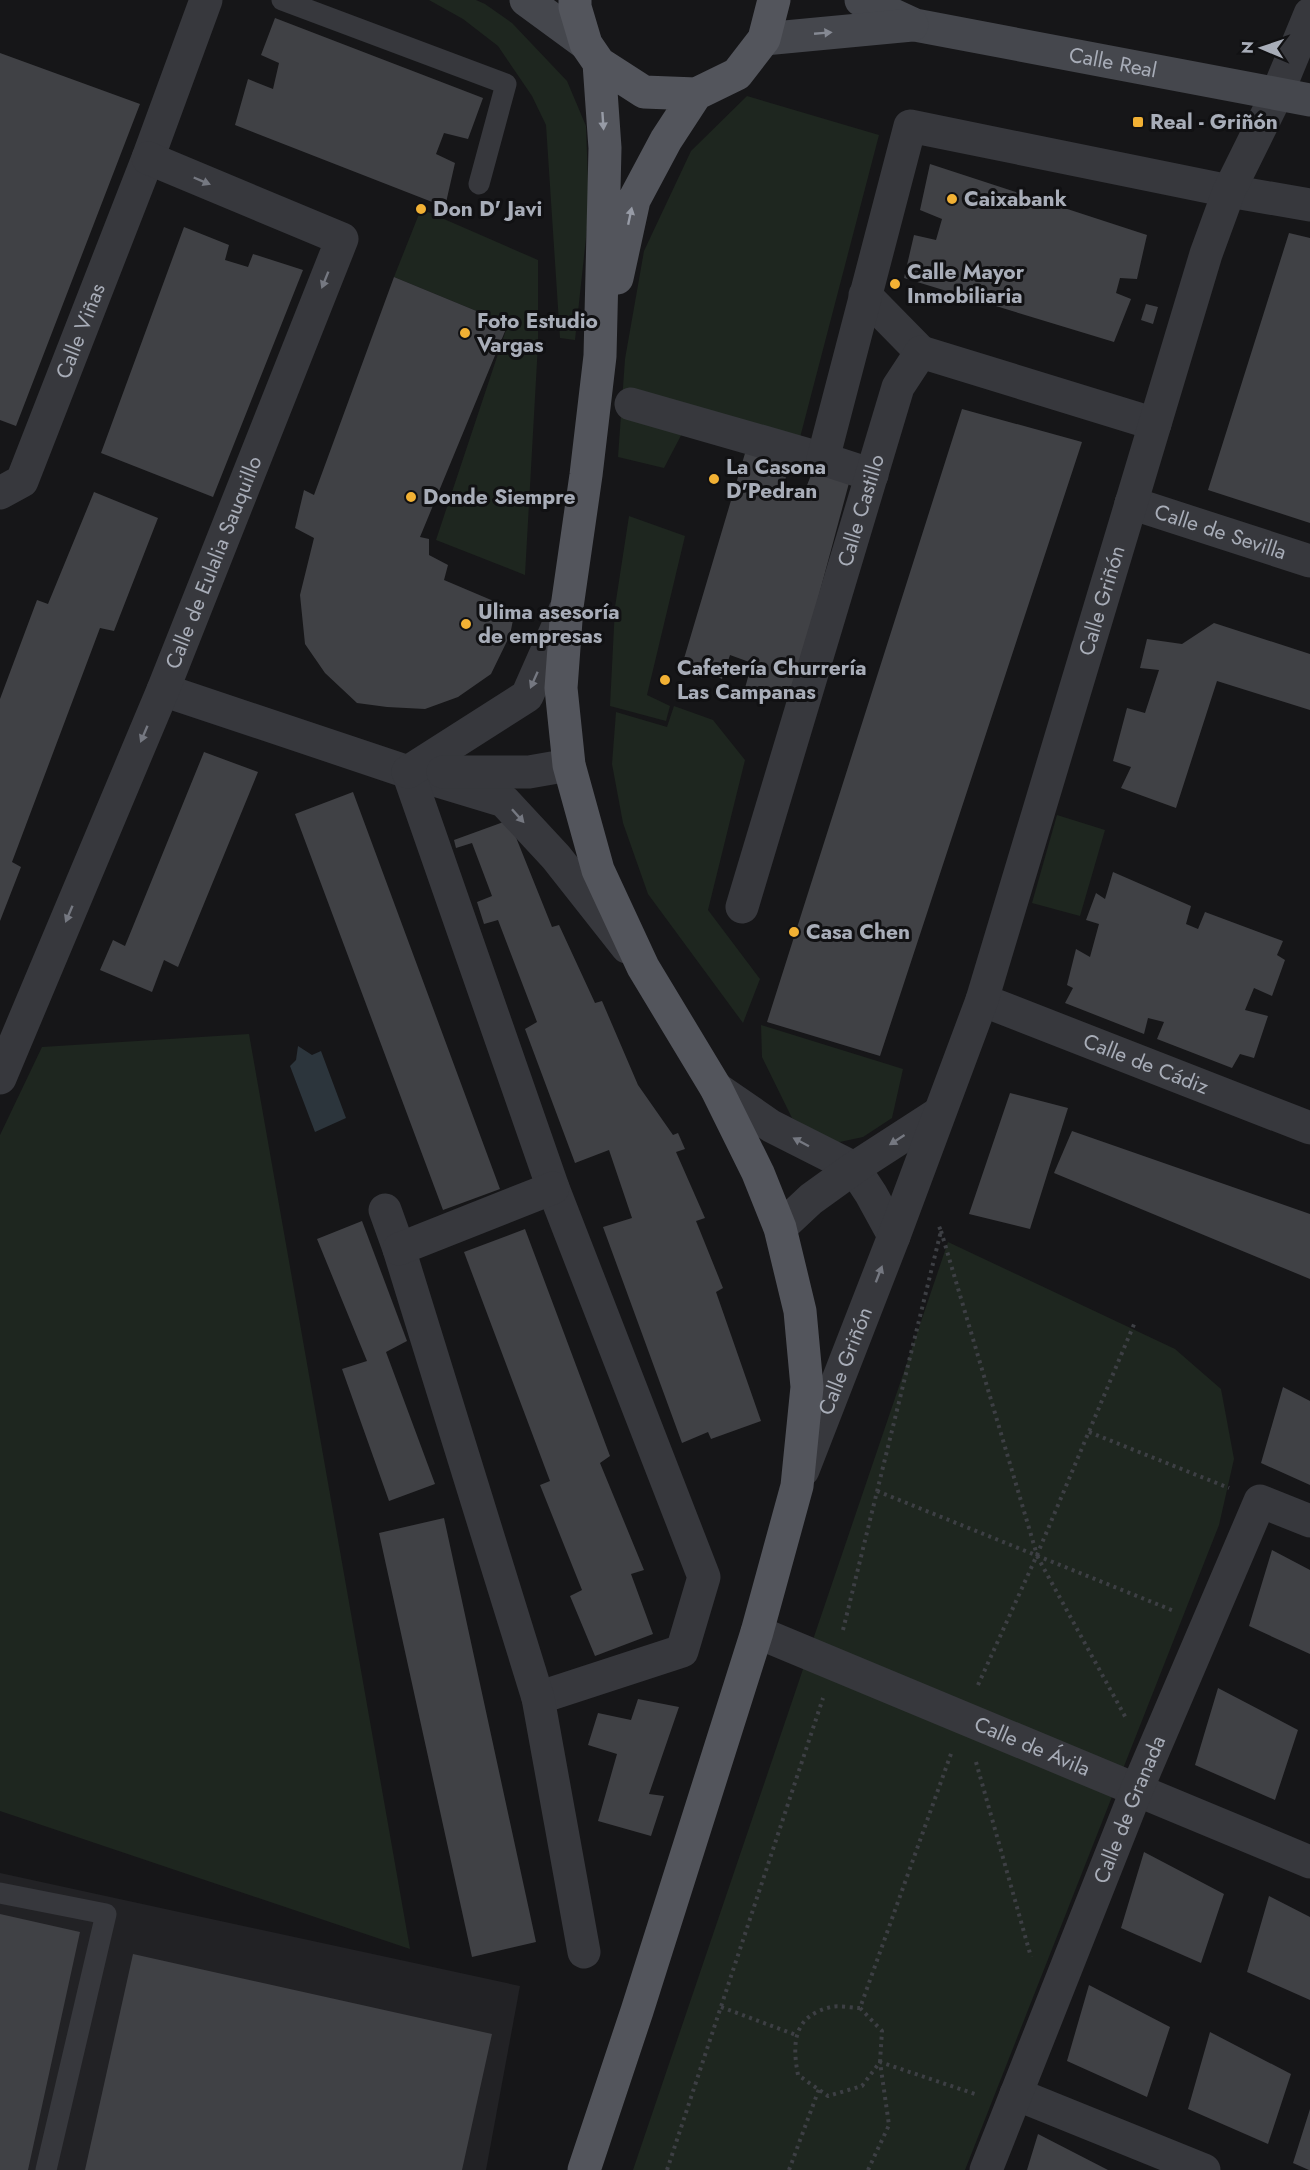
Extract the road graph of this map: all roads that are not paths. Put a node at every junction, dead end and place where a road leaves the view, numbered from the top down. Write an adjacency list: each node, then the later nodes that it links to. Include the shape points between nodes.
1 (206, 0): 14 (street, Calle Viñas)
2 (282, 0): 15 (lane, via 506,84)
3 (526, 0): 10 (street)
4 (575, 0): 10 (main road)
5 (774, 0): 9 (main road)
6 (861, 0): 8 (street, Calle Real)
7 (1310, 14): 12 (street, Calle Griñón)
8 (915, 25): 9 (street, Calle Real, one-way to 8); 12 (street, Calle Real)
9 (764, 39): 11 (main road, via 737,74)
10 (593, 53): 11 (main road, via 644,92); 20 (main road, one-way to 20, via 605,148)
11 (696, 94): 20 (main road, one-way to 11, via 634,200)
12 (1277, 94): 13 (street, Calle Real); 16 (street, Calle Griñón)
13 (1310, 100)
14 (148, 158): 25 (street, Calle Viñas, via 22,481); 29 (street, Calle de Eulalia Sauquillo, one-way to 29, via 342,240)
15 (479, 184)
16 (1229, 191): 17 (street); 18 (street, via 910,126); 22 (street, Calle Griñón)
17 (1310, 205)
18 (866, 295): 19 (street); 23 (street)
19 (921, 352): 22 (street); 24 (street, Calle Castillo, via 898,387)
20 (600, 356): 28 (main road)
21 (632, 404): 23 (street)
22 (1155, 424): 26 (street, Calle Griñón)
23 (823, 459): 24 (street)
24 (872, 475): 32 (street, Calle Castillo)
25 (0, 493)
26 (1131, 503): 27 (street, Calle de Sevilla); 34 (street, Calle Griñón)
27 (1310, 561)
28 (567, 607): 30 (main road, via 561,688); 31 (street, one-way to 31, via 527,696)
29 (163, 690): 31 (street); 35 (street, Calle de Eulalia Sauquillo, one-way to 35)
30 (568, 765): 31 (street, via 529,772); 33 (main road, via 598,870)
31 (408, 772): 33 (street, one-way to 33, via 504,801 556,857); 40 (street)
32 (742, 907)
33 (643, 967): 36 (main road)
34 (982, 1000): 37 (street, Calle Griñón); 38 (street, Calle de Cádiz)
35 (0, 1078)
36 (716, 1088): 39 (street, one-way to 36, via 771,1126); 42 (main road)
37 (939, 1113): 39 (street, one-way to 39); 43 (street, Calle Griñón)
38 (1310, 1128)
39 (854, 1168): 42 (street, via 811,1199); 43 (street)
40 (552, 1188): 44 (street); 48 (street, via 704,1577 682,1651)
41 (385, 1210): 44 (street)
42 (780, 1228): 45 (main road, via 800,1311 807,1387)
43 (894, 1236): 45 (street, Calle Griñón, one-way to 43)
44 (399, 1249): 48 (street)
45 (797, 1486): 47 (main road)
46 (1310, 1521): 49 (street, Calle de Granada, via 1260,1501)
47 (757, 1632): 49 (street, Calle de Ávila, via 964,1718); 55 (main road)
48 (538, 1698): 52 (street)
49 (1143, 1774): 50 (street, Calle de Ávila); 53 (street, Calle de Granada)
50 (1310, 1862)
51 (0, 1893): 54 (lane, via 106,1914)
52 (584, 1952)
53 (1013, 2100): 56 (street, Calle de Granada); 57 (street)
54 (46, 2170)
55 (584, 2170)
56 (986, 2170)
57 (1204, 2170)

